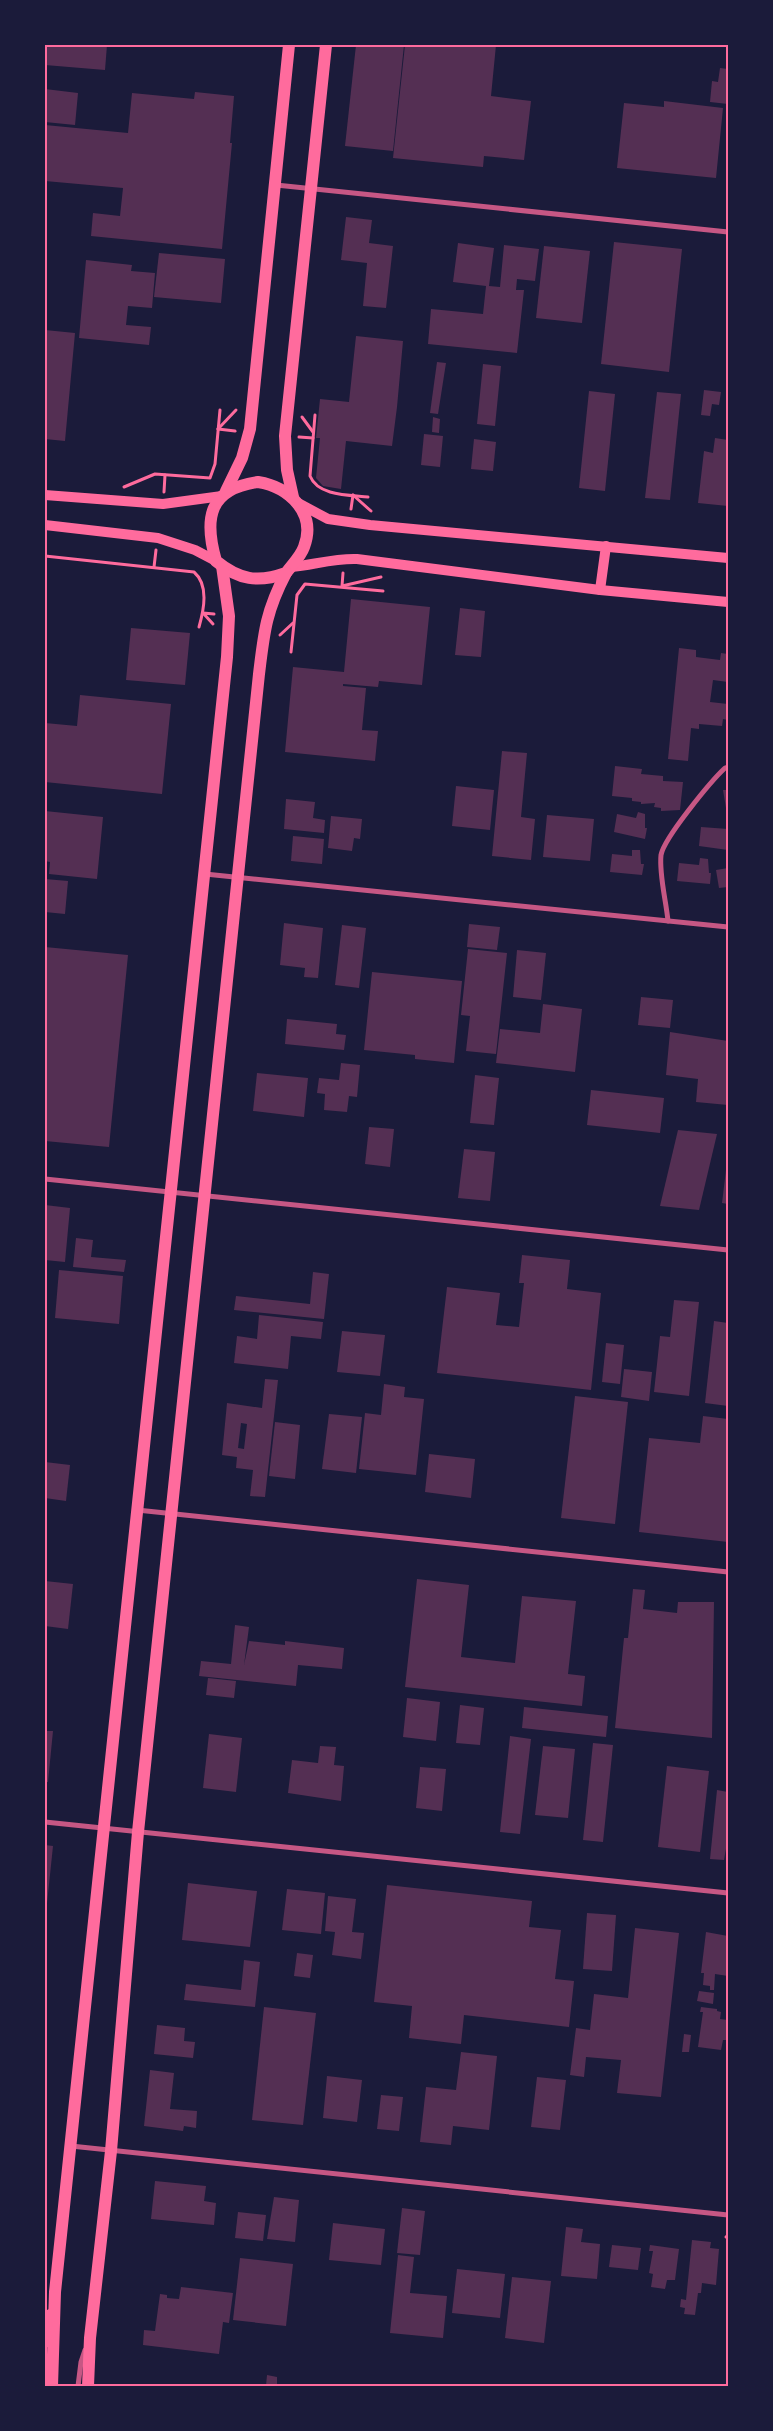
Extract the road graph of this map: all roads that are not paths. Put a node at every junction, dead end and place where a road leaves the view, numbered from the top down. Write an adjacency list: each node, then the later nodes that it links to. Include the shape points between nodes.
1 (289, 45): 3 (highway)
2 (326, 45): 4 (highway)
3 (275, 185): 4 (street); 6 (highway, via 250,432 242,458)
4 (310, 188): 5 (street); 8 (highway, via 285,436 286,461)
5 (728, 232)
6 (224, 494): 7 (main road, via 163,504); 8 (highway, via 244,484 258,482 272,484); 12 (highway, via 211,518 209,531)
7 (45, 495)
8 (296, 500): 10 (main road, via 328,519 349,523); 13 (highway, via 306,522 307,536 304,548)
9 (45, 525): 12 (main road, via 158,538)
10 (606, 546): 11 (main road); 14 (main road)
11 (728, 558)
12 (219, 563): 13 (highway, via 244,578 256,579); 17 (highway, via 230,616)
13 (289, 570): 14 (main road, via 345,559); 18 (highway, via 273,597 266,620)
14 (600, 590): 15 (main road)
15 (728, 602)
16 (728, 767): 19 (street, via 714,778 664,846 661,863)
17 (204, 874): 18 (street); 22 (highway)
18 (238, 877): 19 (street); 23 (highway)
19 (668, 921): 20 (street)
20 (728, 927)
21 (45, 1179): 22 (street)
22 (170, 1192): 23 (street); 25 (highway)
23 (205, 1195): 24 (street); 26 (highway)
24 (728, 1250)
25 (137, 1510): 26 (street); 29 (highway)
26 (172, 1514): 27 (street); 30 (highway)
27 (728, 1572)
28 (45, 1822): 29 (street)
29 (104, 1828): 30 (street); 32 (highway)
30 (138, 1832): 31 (street); 33 (highway)
31 (728, 1893)
32 (71, 2146): 33 (street); 35 (highway)
33 (110, 2151): 34 (street); 36 (highway)
34 (728, 2216)
35 (55, 2292): 37 (main road); 38 (highway)
36 (90, 2338): 39 (street, via 80,2362); 40 (highway)
37 (45, 2343)
38 (52, 2385)
39 (78, 2386)
40 (88, 2386)

